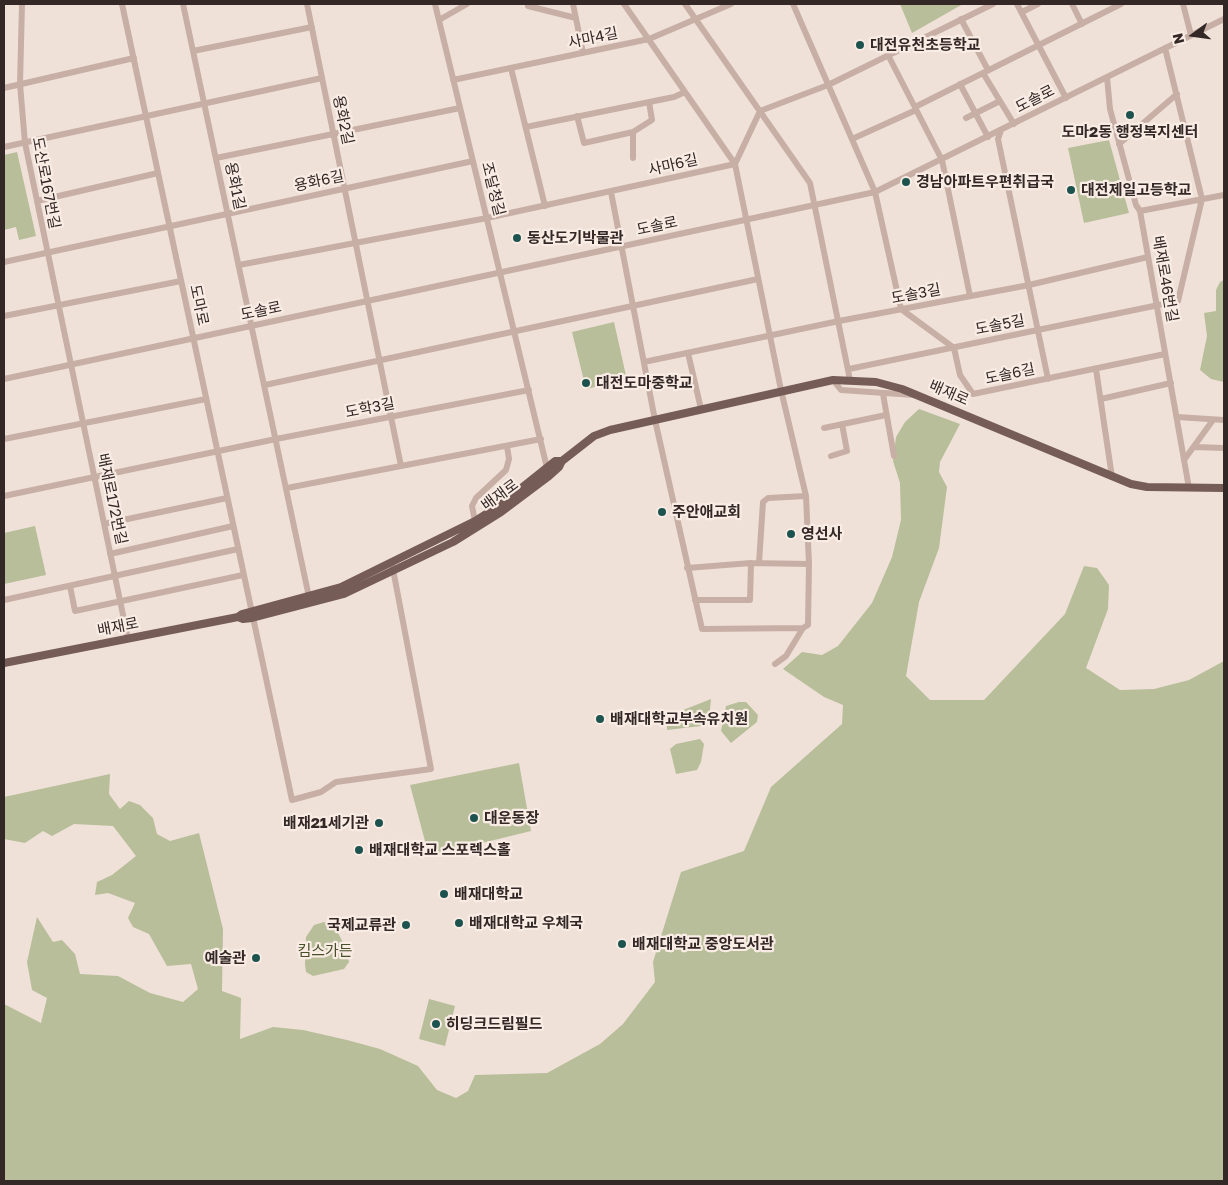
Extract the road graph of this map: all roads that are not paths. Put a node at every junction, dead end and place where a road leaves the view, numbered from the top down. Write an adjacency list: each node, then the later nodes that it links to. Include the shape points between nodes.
1 (22, 4): 40 (street, 도산로167번길)
2 (122, 4): 34 (street, 도마로)
3 (183, 4): 31 (street, 용화1길)
4 (307, 4): 26 (street, 용화2길)
5 (435, 4): 23 (street, 조달청길)
6 (467, 4): 23 (street)
7 (528, 4): 20 (street)
8 (572, 4): 20 (street)
9 (624, 4): 28 (street)
10 (685, 4): 21 (street)
11 (731, 4): 21 (street, 사마4길)
12 (793, 4): 42 (street)
13 (993, 4): 24 (street)
14 (1017, 4): 19 (street)
15 (1038, 4): 19 (street)
16 (1072, 4): 25 (street)
17 (1121, 4): 25 (street)
18 (1184, 6): 27 (street)
19 (1022, 12): 29 (street)
20 (576, 18): 32 (street)
21 (695, 19): 28 (street, 사마4길); 52 (street)
22 (1224, 19): 27 (street, 도솔로)
23 (439, 20): 39 (street, 조달청길)
24 (961, 20): 33 (street); 36 (street)
25 (1082, 24): 29 (street)
26 (312, 27): 31 (street); 38 (street, 용화2길)
27 (1191, 35): 30 (street, 도솔로)
28 (649, 39): 32 (street, 사마4길); 44 (street)
29 (1038, 45): 36 (street); 46 (street)
30 (1165, 48): 37 (street, 도솔로); 45 (street)
31 (193, 51): 49 (street, 용화1길)
32 (583, 53): 35 (street, 사마4길)
33 (888, 55): 42 (street); 51 (street)
34 (134, 58): 40 (street); 55 (street, 도마로)
35 (512, 68): 39 (street, 사마4길); 58 (street)
36 (986, 72): 41 (street); 47 (street)
37 (1108, 77): 46 (street, 도솔로); 65 (street, 배재로46번길, via 1110,109)
38 (322, 78): 49 (street); 61 (street, 용화2길)
39 (454, 80): 50 (street, 조달청길)
40 (20, 84): 43 (street); 64 (street, 도산로167번길)
41 (960, 84): 51 (street); 53 (street)
42 (828, 85): 52 (street); 63 (street)
43 (4, 88)
44 (686, 92): 48 (street); 71 (street)
45 (1177, 94): 65 (street); 77 (street)
46 (1066, 98): 57 (street, 도솔로)
47 (1000, 101): 53 (street); 57 (street)
48 (649, 102): 54 (street); 60 (street, via 652,120)
49 (205, 104): 55 (street); 67 (street, 용화1길)
50 (460, 108): 61 (street); 70 (street, 조달청길)
51 (916, 109): 63 (street); 69 (street)
52 (760, 111): 71 (street); 79 (street, via 810,183)
53 (975, 113): 56 (street); 62 (street)
54 (577, 116): 58 (street); 60 (street, via 584,144)
55 (146, 117): 64 (street); 72 (street, 도마로)
56 (966, 118)
57 (1014, 124): 59 (street, 도솔로)
58 (526, 126): 80 (street)
59 (1001, 130): 62 (street, 도솔로); 95 (street, via 998,140)
60 (633, 132): 68 (street)
61 (334, 134): 67 (street); 73 (street, 용화2길)
62 (988, 137): 69 (street, 도솔로)
63 (852, 139): 75 (street)
64 (25, 143): 66 (street); 78 (street, 도산로167번길)
65 (1119, 144): 81 (street, 배재로46번길)
66 (4, 147)
67 (216, 158): 82 (street, 용화1길)
68 (633, 158)
69 (942, 160): 75 (street, 도솔로); 96 (street)
70 (473, 161): 73 (street, 용화6길); 83 (street, 조달청길)
71 (735, 164): 74 (street, 사마6길); 84 (street)
72 (158, 172): 78 (street); 85 (street, 도마로)
73 (344, 188): 82 (street, 용화6길); 86 (street, 용화2길)
74 (611, 192): 80 (street, 사마6길); 87 (street)
75 (875, 192): 79 (street, 도솔로); 101 (street)
76 (1224, 195): 77 (street)
77 (1202, 200): 81 (street); 100 (street, 도솔5길, via 1178,301)
78 (37, 201): 88 (street, 도산로167번길)
79 (815, 205): 84 (street, 도솔로); 103 (street)
80 (545, 206): 83 (street, 사마6길)
81 (1140, 210): 89 (street, 배재로46번길)
82 (228, 213): 85 (street, 용화6길); 91 (street, 용화1길)
83 (487, 218): 86 (street, 사마6길); 92 (street, 조달청길)
84 (747, 220): 87 (street, 도솔로); 93 (street)
85 (169, 226): 88 (street, 용화6길); 94 (street, 도마로)
86 (356, 243): 91 (street, 사마6길); 97 (street, 용화2길)
87 (622, 246): 92 (street, 도솔로); 99 (street)
88 (47, 252): 90 (street, 용화6길); 98 (street, 도산로167번길)
89 (1148, 257): 95 (street, 도솔3길); 100 (street, 배재로46번길)
90 (4, 262)
91 (239, 266): 104 (street, 용화1길)
92 (500, 272): 97 (street, 도솔로); 106 (street, 조달청길)
93 (758, 279): 99 (street); 107 (street)
94 (181, 281): 98 (street); 108 (street, 도마로)
95 (1029, 285): 96 (street, 도솔3길); 105 (street)
96 (970, 296): 101 (street, 도솔3길)
97 (368, 301): 104 (street, 도솔로); 112 (street, 용화2길)
98 (58, 305): 102 (street); 114 (street, 도산로167번길)
99 (633, 306): 106 (street); 113 (street)
100 (1157, 306): 105 (street, 도솔5길); 111 (street, 배재로46번길)
101 (901, 309): 103 (street, 도솔3길); 109 (street)
102 (4, 316)
103 (840, 321): 107 (street, 도솔3길); 115 (street)
104 (252, 326): 108 (street, 도솔로); 122 (street, 용화1길)
105 (1039, 330): 109 (street, 도솔5길); 118 (street)
106 (515, 332): 112 (street); 123 (street, 조달청길)
107 (770, 336): 110 (street, 도솔3길); 124 (street)
108 (193, 338): 114 (street, 도솔로); 127 (street, 도마로)
109 (954, 348): 115 (street, 도솔5길); 118 (street, 도솔6길, via 960,375 973,394)
110 (688, 353): 113 (street, 도솔3길); 129 (street)
111 (1166, 354): 116 (street, 도솔6길); 121 (street, 배재로46번길)
112 (380, 361): 122 (street); 131 (street, 용화2길)
113 (644, 362): 133 (street)
114 (71, 364): 117 (street, 도솔로); 136 (street, 배재로172번길)
115 (849, 369): 120 (street)
116 (1096, 369): 118 (street, 도솔6길); 128 (street)
117 (4, 379)
118 (1048, 379)
119 (833, 380): 120 (main road, 배재로); 124 (main road, 배재로); 125 (street, via 841,390)
120 (850, 380): 126 (main road, 배재로, via 876,382)
121 (1171, 383): 128 (street); 132 (street, 배재로46번길)
122 (265, 385): 140 (street, 용화1길)
123 (529, 390): 131 (street, 도학3길); 141 (street, 조달청길)
124 (781, 390): 129 (main road, 배재로); 157 (street)
125 (882, 394): 126 (street); 130 (street)
126 (917, 395): 152 (main road, 배재로)
127 (206, 399): 136 (street); 145 (street, 도마로)
128 (1101, 399): 152 (street)
129 (701, 409): 133 (main road, 배재로)
130 (886, 414): 137 (street); 147 (street)
131 (391, 417): 140 (street, 도학3길); 149 (street, 용화2길)
132 (1177, 417): 134 (street); 148 (street, 배재로46번길)
133 (655, 420): 150 (main road, 배재로, via 602,433); 169 (street)
134 (1212, 420): 135 (street); 143 (street)
135 (1224, 420)
136 (83, 423): 139 (street); 151 (street, 배재로172번길)
137 (842, 424): 138 (street); 146 (street, via 847,451)
138 (824, 428)
139 (4, 439)
140 (276, 439): 145 (street, 도학3길); 153 (street, 용화1길)
141 (541, 439): 142 (street); 150 (street, 조달청길)
142 (507, 446): 149 (street); 159 (street, via 509,459 506,470 476,498 472,506)
143 (1195, 447): 144 (street); 148 (street)
144 (1224, 448)
145 (217, 451): 151 (street, 도학3길); 158 (street, 도마로)
146 (831, 456)
147 (894, 456)
148 (1184, 460): 154 (street, 배재로46번길)
149 (401, 466): 153 (street)
150 (548, 472): 159 (main road, 배재로); 162 (main road, 배재로, via 482,525)
151 (94, 477): 156 (street, 도학3길); 160 (street, 배재로172번길)
152 (1112, 477): 154 (main road, 배재로, via 1141,486)
153 (287, 488): 174 (street, 용화1길)
154 (1189, 488): 155 (main road, 배재로)
155 (1224, 488)
156 (4, 496)
157 (806, 496): 166 (street, via 768,498 763,502); 167 (street)
158 (227, 498): 160 (street); 161 (street, 도마로)
159 (475, 521): 162 (main road, 배재로)
160 (104, 524): 164 (street, 배재로172번길)
161 (233, 526): 163 (street, 도마로); 164 (street)
162 (451, 538): 168 (main road, 배재로)
163 (238, 549): 170 (street, 도마로); 171 (street)
164 (110, 554): 171 (street, 배재로172번길)
165 (751, 563): 166 (street); 169 (street); 176 (street, via 750,600)
166 (759, 563): 167 (street)
167 (809, 564): 179 (street, via 808,625)
168 (393, 567): 173 (main road, 배재로); 178 (street, via 431,769 342,781 321,792 292,800)
169 (688, 568): 176 (street)
170 (243, 575): 177 (street); 178 (street, 도마로)
171 (115, 576): 172 (street); 177 (street, 배재로172번길)
172 (70, 586): 175 (street); 177 (street, via 75,612)
173 (342, 591): 174 (main road, 배재로); 178 (main road, 배재로)
174 (309, 598): 178 (main road, 배재로)
175 (4, 600)
176 (696, 600): 179 (street, via 702,629)
177 (120, 602): 180 (street, 배재로172번길)
178 (251, 614): 180 (main road, 배재로)
179 (804, 628): 182 (street, via 786,656)
180 (128, 639): 181 (main road, 배재로)
181 (4, 663)
182 (775, 664)

